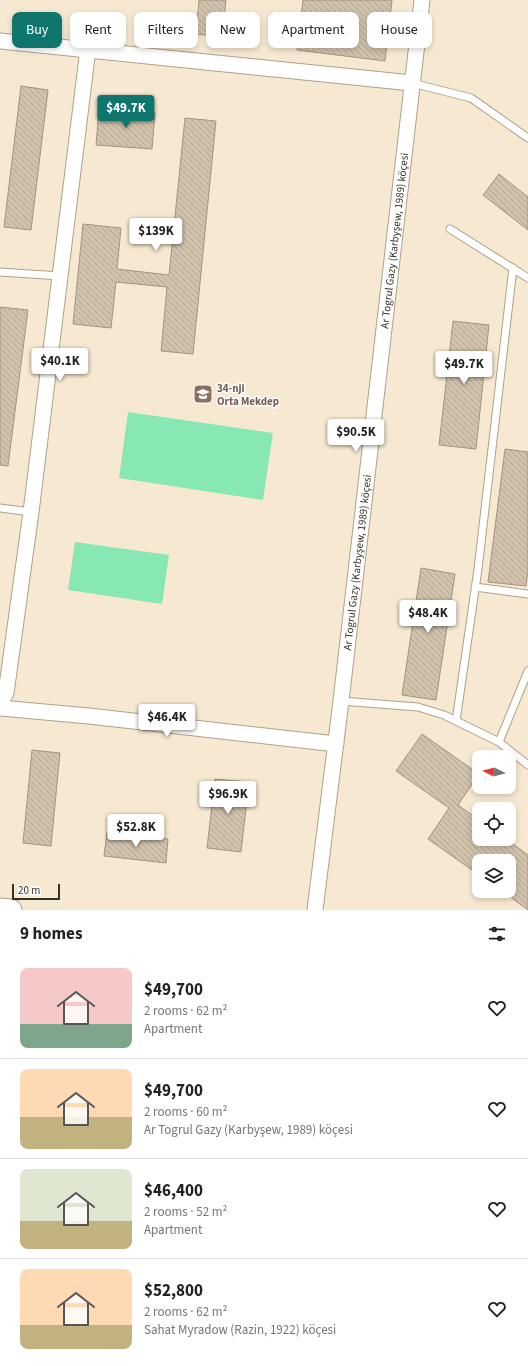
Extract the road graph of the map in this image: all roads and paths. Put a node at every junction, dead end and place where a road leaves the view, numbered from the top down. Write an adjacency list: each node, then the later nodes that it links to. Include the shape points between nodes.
1 (422, 0): 4 (street, Ar Togrul Gazy (Karbyşew, 1989) köçesi)
2 (0, 40): 3 (street)
3 (88, 49): 4 (street); 9 (street)
4 (412, 83): 5 (lane, via 471,98); 16 (street, Ar Togrul Gazy (Karbyşew, 1989) köçesi)
5 (528, 138)
6 (450, 228): 7 (lane)
7 (514, 268): 10 (lane); 13 (lane)
8 (0, 272): 9 (lane)
9 (60, 276): 12 (street)
10 (528, 278)
11 (0, 508): 12 (lane)
12 (31, 512): 17 (street, via 6,693)
13 (475, 587): 14 (lane); 19 (lane)
14 (528, 594)
15 (528, 672): 20 (lane)
16 (341, 701): 19 (lane, via 418,707 444,714); 21 (street, Ar Togrul Gazy (Karbyşew, 1989) köçesi)
17 (0, 704)
18 (0, 708): 21 (street)
19 (456, 721): 20 (lane)
20 (498, 742): 22 (lane)
21 (336, 744): 25 (street, Ar Togrul Gazy (Karbyşew, 1989) köçesi)
22 (528, 765)
23 (0, 909): 24 (main road)
24 (11, 910)
25 (315, 910)

